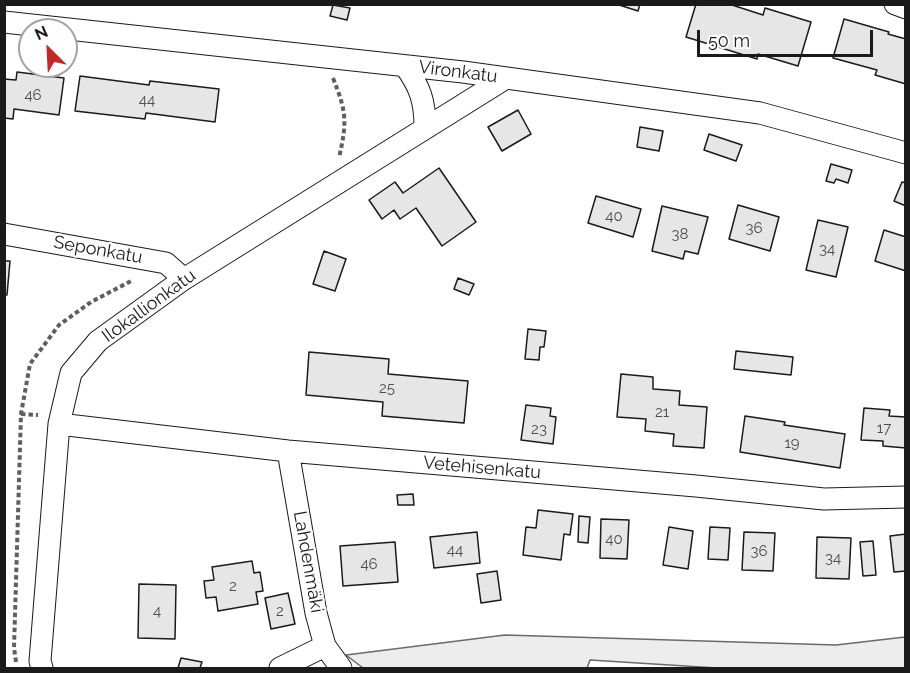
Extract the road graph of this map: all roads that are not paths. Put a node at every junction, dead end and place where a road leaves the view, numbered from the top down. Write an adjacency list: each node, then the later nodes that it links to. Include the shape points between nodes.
1 (895, 4): 2 (street)
2 (906, 8)
3 (4, 22): 4 (street, Vironkatu)
4 (405, 66): 5 (street, Vironkatu); 6 (street, via 418,86)
5 (506, 78): 6 (street, Ilokallionkatu); 7 (street, Vironkatu, via 760,112)
6 (425, 127): 9 (street, Ilokallionkatu)
7 (906, 153)
8 (4, 234): 9 (street, Seponkatu, via 166,263)
9 (184, 279): 10 (street, Ilokallionkatu, via 98,341 71,373)
10 (59, 424): 11 (street, Vetehisenkatu); 14 (street, Ilokallionkatu)
11 (288, 451): 12 (street, Vetehisenkatu, via 824,499); 13 (street, Lahdenmäki)
12 (906, 497)
13 (325, 646): 15 (street); 16 (street, Lahdenmäki)
14 (42, 669)
15 (280, 669)
16 (341, 669)

